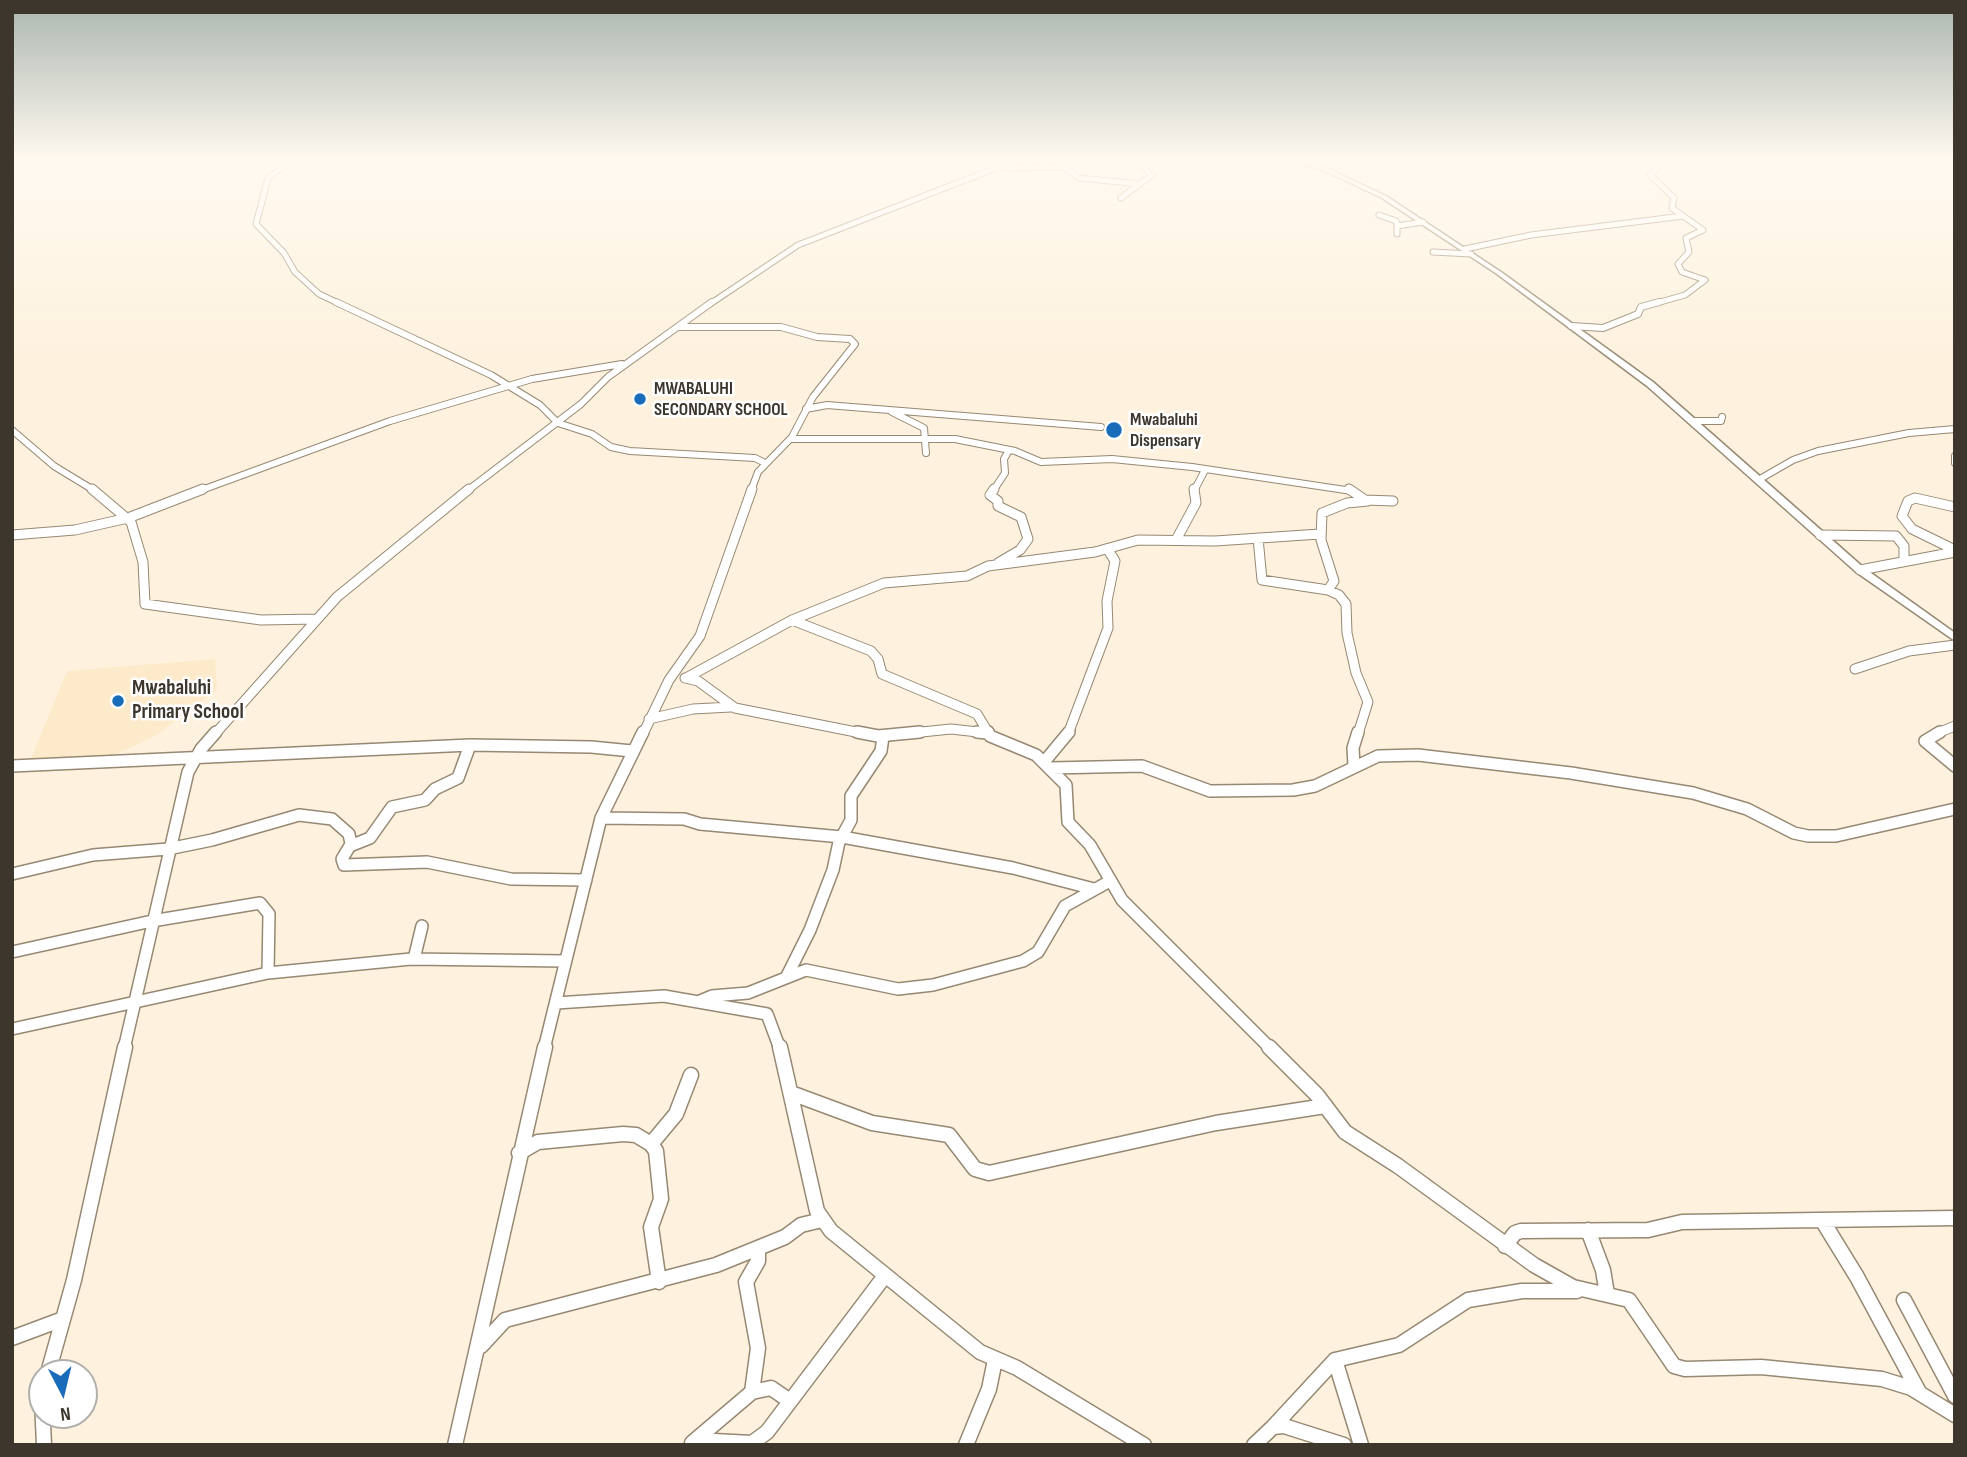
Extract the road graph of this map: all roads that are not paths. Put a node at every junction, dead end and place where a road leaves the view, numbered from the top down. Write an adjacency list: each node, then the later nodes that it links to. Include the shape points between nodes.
1 (258, 227): 13 (street, via 319,294)
2 (844, 227): 11 (street, via 789,249)
3 (1397, 227): 7 (street)
4 (1430, 227): 8 (street)
5 (1609, 227): 8 (street, via 1531,235)
6 (1699, 227): 10 (street, via 1703,230 1686,238 1689,252 1678,264 1682,272 1704,281 1685,295 1641,307 1638,314 1604,328)
7 (1397, 234)
8 (1468, 252): 9 (street); 10 (street)
9 (1433, 253)
10 (1571, 326): 18 (street)
11 (678, 327): 12 (street); 14 (street, via 781,327 853,341 842,364)
12 (628, 363): 13 (street); 17 (street, via 581,404)
13 (510, 385): 17 (street); 34 (street, via 302,451)
14 (806, 409): 15 (street, via 827,405); 22 (street)
15 (885, 409): 19 (street); 23 (street, via 922,426)
16 (1722, 417): 18 (street, via 1721,421)
17 (556, 419): 27 (street, via 619,450 755,458); 46 (street, via 361,576)
18 (1695, 421): 30 (street)
19 (1101, 427)
20 (1955, 429): 30 (street, via 1832,447 1793,460)
21 (12, 430): 34 (street)
22 (790, 439): 23 (street); 27 (street)
23 (926, 439): 24 (street); 25 (street)
24 (1009, 450): 29 (street, via 1049,463 1118,459); 43 (street, via 1004,473 990,495 998,506 1021,517 1028,540 1020,550)
25 (926, 453)
26 (1955, 456): 28 (street)
27 (765, 463): 52 (street, via 751,485 700,636)
28 (1955, 463)
29 (1205, 470): 31 (street, via 1349,489); 39 (street, via 1194,488 1196,503)
30 (1760, 479): 37 (street)
31 (1372, 500): 32 (street); 35 (street, via 1323,512)
32 (1393, 501)
33 (1955, 507): 41 (street, via 1915,498 1908,501 1902,516 1912,529)
34 (128, 518): 36 (street, via 75,530); 46 (street, via 141,552 145,604 261,620)
35 (1320, 534): 38 (street); 45 (street, via 1335,581)
36 (12, 535)
37 (1820, 535): 42 (street, via 1896,536); 44 (street)
38 (1258, 538): 39 (street); 45 (street, via 1262,580)
39 (1176, 540): 40 (street, via 1138,540)
40 (1108, 550): 43 (street); 61 (street, via 1115,561 1107,601 1109,626 1077,716)
41 (1955, 551): 42 (street)
42 (1904, 560): 44 (street)
43 (992, 565): 47 (street, via 967,576 880,584)
44 (1860, 570): 48 (street)
45 (1328, 590): 63 (street, via 1339,594 1346,604 1347,634 1368,702 1353,748)
46 (317, 619): 60 (street)
47 (792, 620): 51 (street); 56 (street, via 871,652 882,674 977,715)
48 (1955, 638)
49 (1955, 645): 50 (street, via 1909,652)
50 (1855, 669)
51 (686, 678): 52 (street); 53 (street, via 698,681)
52 (669, 680): 54 (street)
53 (731, 707): 54 (street, via 693,709); 57 (street)
54 (649, 719): 59 (street)
55 (1955, 726): 64 (street, via 1925,741)
56 (987, 733): 57 (street, via 951,729); 61 (street, via 1027,750)
57 (883, 737): 67 (street, via 881,751 851,796 851,820)
58 (470, 745): 59 (street); 60 (street); 68 (street, via 461,776 454,782 435,789 425,800 392,807 370,838)
59 (632, 751): 66 (street)
60 (193, 759): 62 (street); 69 (street)
61 (1047, 765): 63 (street, via 1142,766 1191,786 1219,791 1305,789); 72 (street, via 1066,785 1068,822 1090,845)
62 (12, 766)
63 (1354, 766): 65 (street, via 1378,756 1418,755 1571,773 1723,800 1808,836 1836,836)
64 (1955, 766)
65 (1955, 809)
66 (601, 818): 67 (street, via 684,819); 71 (street)
67 (842, 837): 73 (street, via 1013,868); 80 (street, via 810,930)
68 (350, 846): 69 (street, via 349,834 335,820 299,815); 71 (street, via 342,859 344,865 427,862 511,879)
69 (168, 849): 70 (street, via 93,855); 74 (street)
70 (12, 874)
71 (586, 880): 78 (street)
72 (1110, 881): 73 (street); 87 (street, via 1122,900)
73 (1094, 889): 80 (street, via 1065,906 1038,952 1023,961 906,988 887,988 817,970)
74 (152, 920): 76 (street); 79 (street, via 250,903 265,906 269,914); 82 (street)
75 (422, 926): 77 (street)
76 (12, 952)
77 (414, 959): 78 (street); 79 (street)
78 (565, 961): 83 (street)
79 (268, 973): 82 (street)
80 (787, 976): 81 (street, via 759,990)
81 (700, 1001): 83 (street, via 664,996); 86 (street, via 771,1018)
82 (134, 1003): 84 (street); 104 (street)
83 (556, 1003): 88 (street)
84 (12, 1029)
85 (691, 1075): 90 (street, via 676,1114)
86 (791, 1093): 87 (street, via 872,1123 949,1135 975,1169 989,1173 1216,1123); 93 (street)
87 (1325, 1106): 96 (street, via 1349,1136 1398,1166)
88 (526, 1127): 89 (street); 91 (street)
89 (543, 1142): 90 (street, via 624,1133); 91 (street)
90 (651, 1144): 99 (street, via 661,1199 652,1227)
91 (519, 1153): 103 (street)
92 (1955, 1218): 94 (street)
93 (822, 1220): 97 (street, via 801,1225); 98 (street, via 847,1248)
94 (1822, 1220): 95 (street, via 1682,1222 1648,1230); 112 (street)
95 (1588, 1230): 96 (street, via 1519,1231); 101 (street, via 1603,1270)
96 (1505, 1246): 100 (street, via 1567,1285)
97 (758, 1248): 99 (street); 111 (street, via 758,1261 746,1282 758,1348)
98 (884, 1277): 109 (street); 114 (street)
99 (659, 1282): 105 (street)
100 (1588, 1291): 101 (street); 110 (street, via 1522,1291 1468,1300 1399,1345)
101 (1606, 1294): 112 (street, via 1635,1305 1663,1354 1679,1368 1805,1370 1882,1380)
102 (1904, 1300): 113 (street)
103 (487, 1308): 105 (street); 107 (street)
104 (63, 1319): 106 (street); 108 (street)
105 (505, 1320): 107 (street)
106 (12, 1338)
107 (478, 1350): 117 (street)
108 (52, 1359)
109 (995, 1360): 120 (street, via 989,1389); 121 (street, via 1017,1368)
110 (1335, 1360): 116 (street); 124 (street)
111 (752, 1392): 114 (street, via 771,1388); 118 (street)
112 (1920, 1392): 115 (street)
113 (1955, 1396)
114 (790, 1401): 119 (street, via 758,1441)
115 (1955, 1415)
116 (1273, 1427): 122 (street); 123 (street, via 1304,1430)
117 (455, 1445)
118 (690, 1445)
119 (696, 1445)
120 (966, 1445)
121 (1144, 1445)
122 (1254, 1445)
123 (1344, 1445)
124 (1361, 1445)

